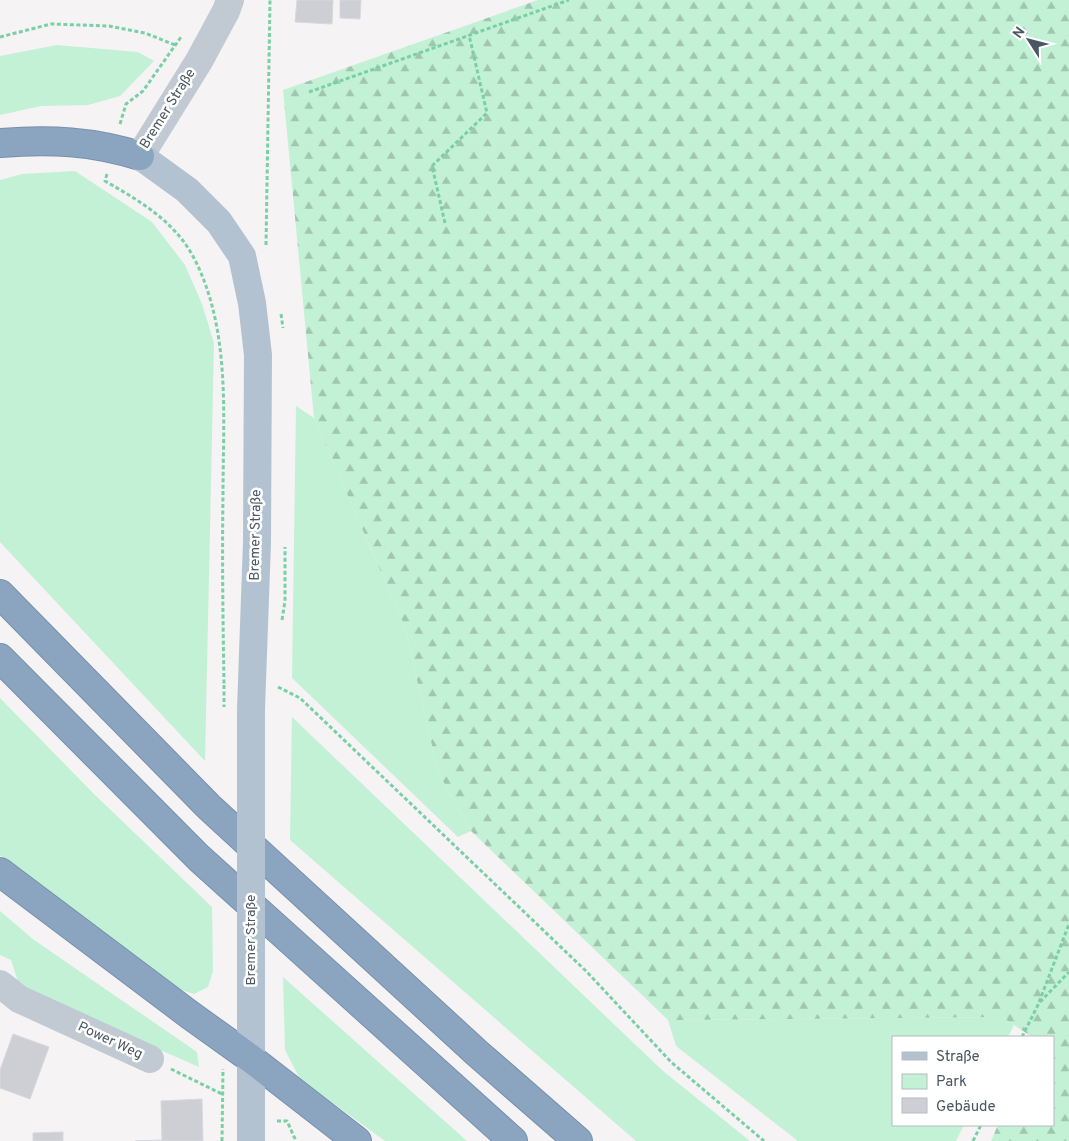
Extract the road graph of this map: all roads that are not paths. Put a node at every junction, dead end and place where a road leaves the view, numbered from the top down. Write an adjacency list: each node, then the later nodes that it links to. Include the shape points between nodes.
1 (230, 0): 3 (street, Bremer Straße, via 199,60)
2 (0, 143): 3 (highway, via 49,140)
3 (127, 152): 8 (main road, Bremer Straße, bridge, via 187,190 219,222 242,256 250,294 258,355 251,709)
4 (0, 594): 13 (highway, via 209,807 477,1053)
5 (0, 658): 12 (highway, via 199,858)
6 (0, 872): 8 (highway)
7 (0, 984): 9 (street, Power Weg, via 19,999)
8 (250, 1058): 10 (main road, Bremer Straße); 11 (highway)
9 (150, 1059)
10 (252, 1141)
11 (357, 1141)
12 (513, 1141)
13 (578, 1141)

